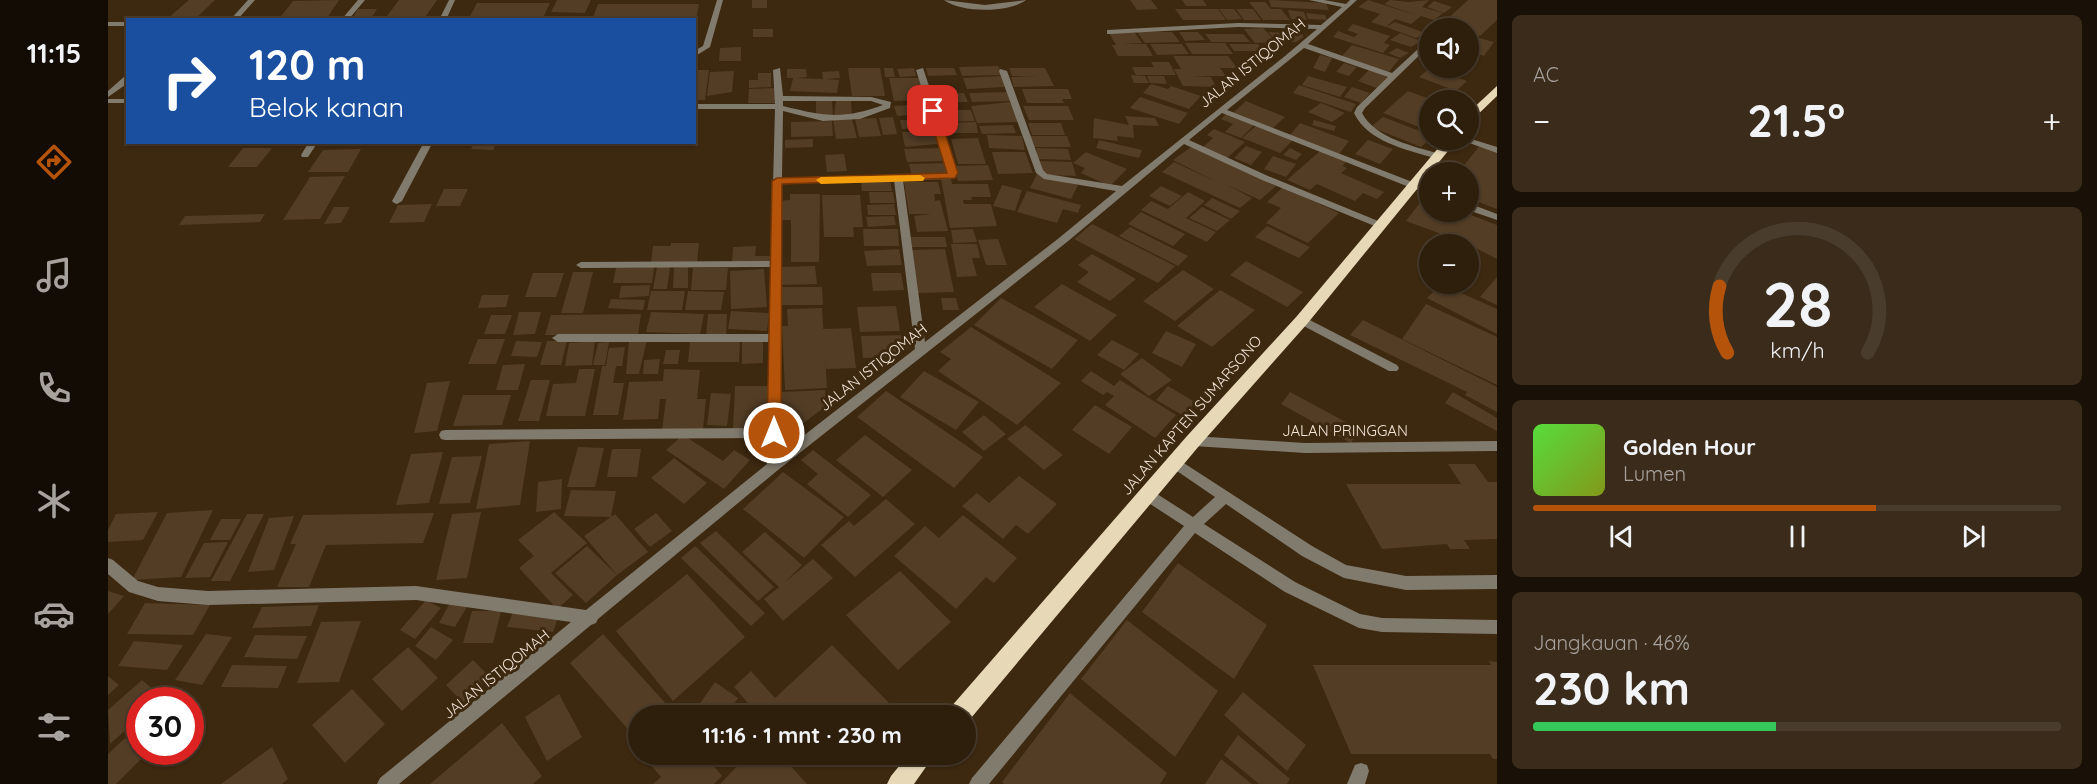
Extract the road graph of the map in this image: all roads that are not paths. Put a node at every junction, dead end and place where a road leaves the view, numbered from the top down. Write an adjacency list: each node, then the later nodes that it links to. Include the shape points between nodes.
1 (252, 0): 9 (street)
2 (362, 0): 10 (street)
3 (452, 0): 11 (street)
4 (720, 0): 18 (street, via 706,48)
5 (947, 0): 6 (street, via 977,6 1015,5)
6 (1023, 0)
7 (1312, 0): 8 (street)
8 (1350, 3): 14 (street, JALAN ISTIQOMAH)
9 (235, 18)
10 (346, 18)
11 (443, 18)
12 (108, 24): 13 (street)
13 (126, 24)
14 (1324, 27): 15 (street, via 1238,25); 16 (street, JALAN ISTIQOMAH)
15 (1110, 32)
16 (1302, 45): 22 (street); 32 (street, JALAN ISTIQOMAH)
17 (1419, 51): 22 (street)
18 (696, 54)
19 (777, 70): 29 (street)
20 (920, 70): 42 (street, via 953,173 946,178)
21 (1003, 71): 46 (street, via 1044,176)
22 (1394, 76): 41 (street, via 1361,107 1359,118 1379,135)
23 (126, 80): 25 (street)
24 (1497, 89): 31 (highway)
25 (108, 95)
26 (809, 99): 29 (street); 33 (street); 33 (street, via 887,102 887,108 860,116)
27 (108, 101): 28 (street)
28 (126, 101)
29 (779, 103): 30 (street); 33 (street); 43 (street)
30 (696, 106)
31 (1479, 109)
32 (1221, 110): 34 (street, JALAN ISTIQOMAH); 44 (street)
33 (812, 116)
34 (1182, 140): 46 (street, JALAN ISTIQOMAH); 50 (street)
35 (313, 144): 40 (street)
36 (428, 144): 47 (street)
37 (1479, 144): 39 (street)
38 (1442, 150): 41 (highway, JALAN KAPTEN SUMARSONO)
39 (1497, 150)
40 (305, 155)
41 (1437, 156): 44 (highway, JALAN KAPTEN SUMARSONO)
42 (897, 179): 43 (street); 56 (street)
43 (777, 181): 51 (street)
44 (1412, 185): 45 (street); 50 (highway, JALAN KAPTEN SUMARSONO)
45 (1419, 188)
46 (1124, 189): 56 (street, JALAN ISTIQOMAH)
47 (397, 201)
48 (1479, 210): 49 (street)
49 (1497, 217)
50 (1380, 225): 53 (highway, JALAN KAPTEN SUMARSONO)
51 (776, 264): 52 (street); 55 (street)
52 (580, 265)
53 (1302, 320): 57 (street); 60 (highway, JALAN KAPTEN SUMARSONO)
54 (558, 338): 55 (street)
55 (774, 338): 58 (street)
56 (920, 350): 63 (street, JALAN ISTIQOMAH)
57 (1393, 368)
58 (774, 433): 59 (street); 63 (street)
59 (446, 435)
60 (1193, 441): 61 (street, JALAN PRINGGAN, via 1305,448); 62 (highway, JALAN KAPTEN SUMARSONO)
61 (1497, 446)
62 (1176, 464): 64 (highway, JALAN KAPTEN SUMARSONO); 65 (street)
63 (773, 466): 69 (street, JALAN ISTIQOMAH)
64 (1149, 496): 66 (street); 71 (highway, JALAN KAPTEN SUMARSONO)
65 (1225, 496): 66 (street); 68 (street, via 1344,571 1406,583)
66 (1194, 525): 70 (street, via 1305,597 1359,621); 75 (street)
67 (108, 565): 69 (street, via 134,587 158,594 208,598 416,593)
68 (1497, 582)
69 (591, 618): 73 (street, JALAN ISTIQOMAH)
70 (1497, 627)
71 (968, 705)
72 (915, 765): 74 (highway)
73 (386, 784)
74 (899, 784)
75 (978, 784)

